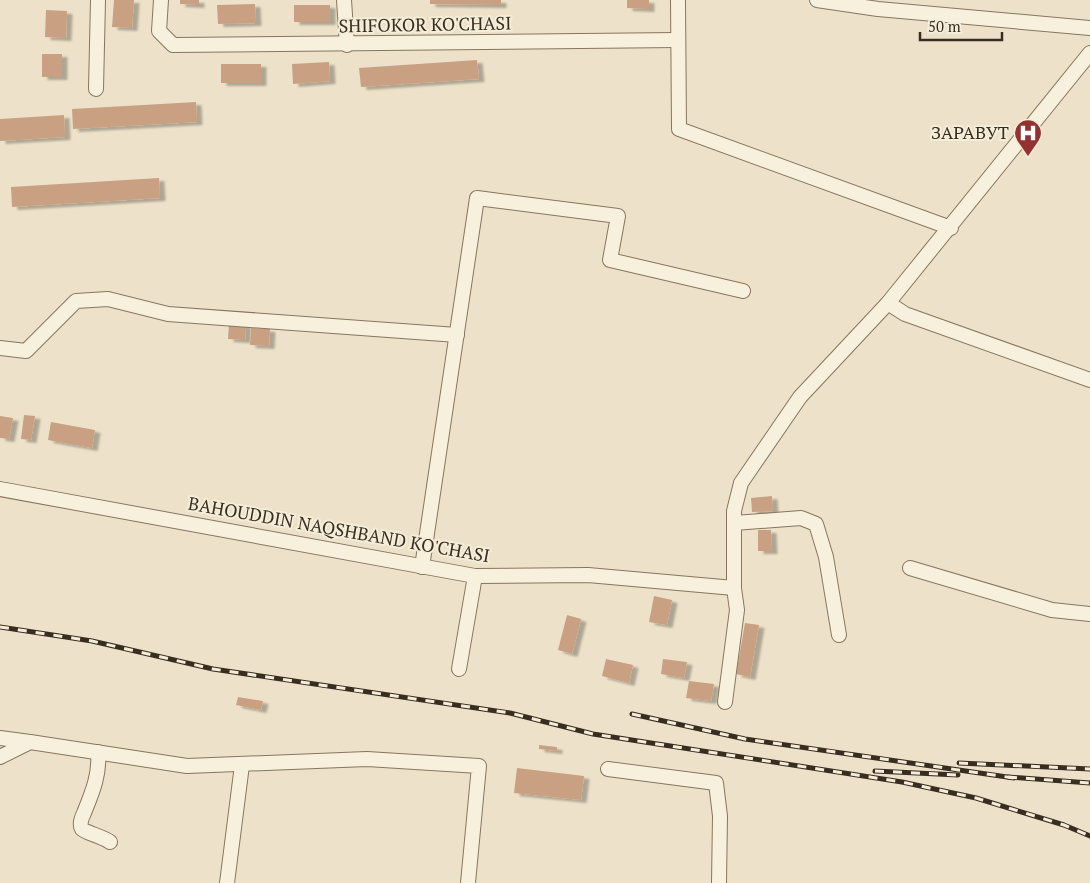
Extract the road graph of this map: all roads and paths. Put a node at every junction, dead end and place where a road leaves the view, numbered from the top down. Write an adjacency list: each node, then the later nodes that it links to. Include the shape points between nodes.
1 (98, 0): 10 (street)
2 (161, 0): 8 (street, SHIFOKOR KO'CHASI, via 159,31 173,46)
3 (344, 0): 8 (street)
4 (678, 0): 7 (street)
5 (817, 0): 6 (street)
6 (1090, 28)
7 (678, 40): 8 (street, SHIFOKOR KO'CHASI); 11 (street, via 679,129)
8 (346, 45)
9 (1090, 54): 11 (street)
10 (96, 90)
11 (951, 228): 13 (street)
12 (743, 291): 14 (street, via 610,260 618,216 477,198)
13 (888, 303): 16 (street, via 905,314); 18 (street, via 800,397 741,483)
14 (457, 335): 15 (street, via 168,314 108,299 76,301 26,351); 19 (street)
15 (0, 348)
16 (1090, 380)
17 (0, 489): 19 (street, BAHOUDDIN NAQSHBAND KO'CHASI)
18 (734, 523): 22 (street); 24 (street, via 801,518 816,524 826,557)
19 (422, 567): 21 (street, BAHOUDDIN NAQSHBAND KO'CHASI)
20 (910, 568): 23 (street, via 1052,610)
21 (475, 576): 22 (street, BAHOUDDIN NAQSHBAND KO'CHASI, via 588,575); 25 (street)
22 (734, 588): 26 (street, via 737,610)
23 (1090, 614)
24 (839, 635)
25 (459, 669)
26 (725, 702)
27 (0, 738): 28 (street)
28 (30, 742): 29 (street); 30 (street)
29 (98, 752): 31 (street, via 187,766); 33 (street, via 95,785 81,827)
30 (0, 757)
31 (242, 765): 34 (street); 35 (street, via 367,759 479,766)
32 (608, 769): 36 (street, via 716,783 720,816)
33 (110, 842)
34 (227, 883)
35 (468, 883)
36 (719, 883)

